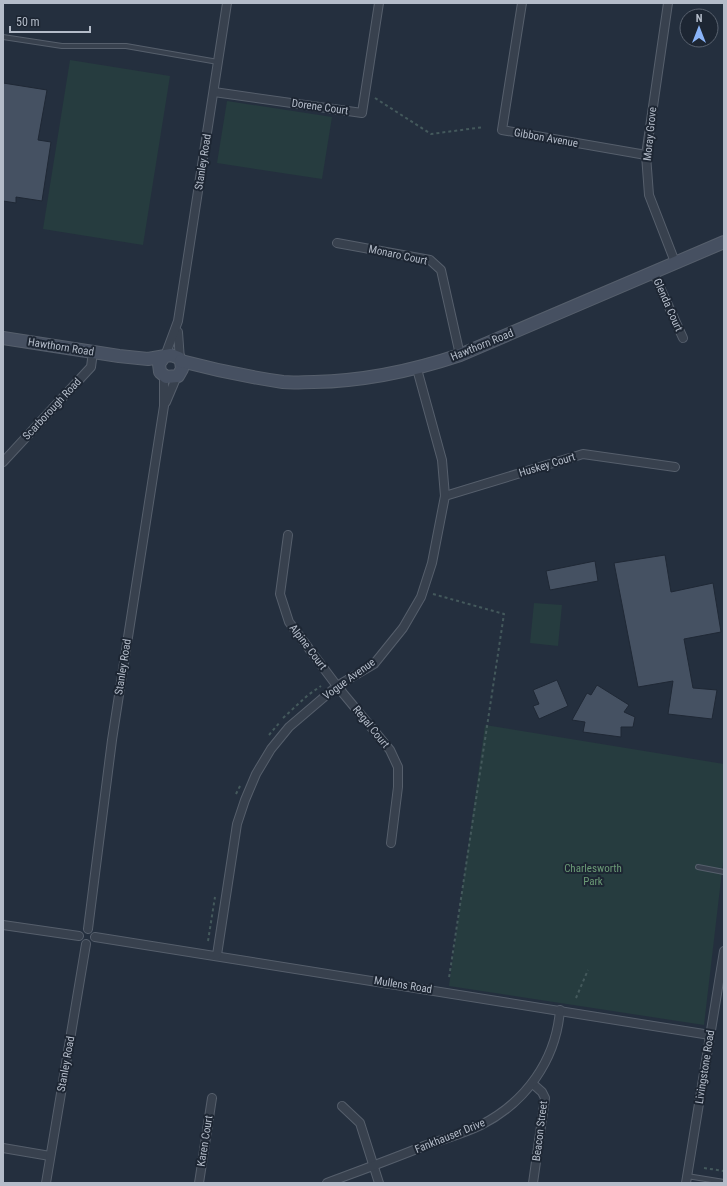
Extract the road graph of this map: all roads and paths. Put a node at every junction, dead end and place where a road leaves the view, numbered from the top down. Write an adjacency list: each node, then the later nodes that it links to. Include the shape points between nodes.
1 (227, 3): 6 (street, Stanley Road)
2 (379, 3): 7 (street, Dorene Court, via 362,113)
3 (522, 3): 10 (street, Gibbon Avenue, via 502,130)
4 (668, 3): 10 (street, Moray Grove)
5 (3, 37): 6 (lane, via 62,46 126,46)
6 (218, 62): 7 (street, Stanley Road)
7 (214, 92): 15 (street, Stanley Road)
8 (375, 98): 9 (path, via 431,134)
9 (484, 127)
10 (646, 156): 13 (street, Moray Grove, via 649,195)
11 (724, 242): 13 (main road, Hawthorn Road)
12 (337, 243): 19 (street, Monaro Court, via 430,260 441,270)
13 (675, 262): 14 (main road, Hawthorn Road)
14 (653, 272): 17 (street, Glenda Court); 19 (main road, Hawthorn Road)
15 (178, 321): 21 (street, Stanley Road); 22 (street, Stanley Road)
16 (3, 338): 18 (main road, Hawthorn Road)
17 (683, 338)
18 (93, 352): 20 (main road, Hawthorn Road); 28 (street, Scarborough Road, via 91,367)
19 (460, 355): 23 (main road, Hawthorn Road)
20 (119, 356): 21 (main road, Hawthorn Road, via 148,359); 25 (main road, Hawthorn Road)
21 (164, 357): 22 (main road, via 175,356); 25 (main road, via 159,364)
22 (181, 361): 24 (main road, Hawthorn Road); 26 (main road, via 182,370)
23 (417, 369): 24 (main road, Hawthorn Road, via 334,381 285,382); 30 (street, Vogue Avenue, via 442,460)
24 (226, 372): 26 (main road, Hawthorn Road, via 190,372)
25 (163, 375): 26 (main road, via 170,378); 27 (street, Stanley Road)
26 (177, 376): 27 (street, Stanley Road)
27 (164, 406): 38 (street, Stanley Road, via 112,740)
28 (3, 462)
29 (675, 467): 30 (street, Huskey Court, via 584,454)
30 (445, 496): 33 (street, Vogue Avenue, via 432,564 421,597 403,628 374,664)
31 (288, 535): 33 (street, Alpine Court, via 280,594 284,608 289,622)
32 (434, 594): 45 (path, via 504,614)
33 (337, 686): 34 (street, Regal Court, via 390,750 398,767); 43 (street, Vogue Avenue, via 289,727 271,748 244,800 237,824)
34 (391, 843)
35 (698, 868): 36 (lane)
36 (724, 872)
37 (3, 925): 39 (street)
38 (88, 929): 39 (street, via 82,930); 40 (street, via 93,931)
39 (79, 936): 41 (street)
40 (95, 937): 41 (street, via 92,942); 43 (street, Mullens Road)
41 (86, 944): 53 (street, Stanley Road)
42 (724, 951): 48 (street, Livingstone Road)
43 (217, 955): 47 (street, Mullens Road)
44 (588, 970): 46 (path)
45 (449, 978)
46 (576, 998)
47 (560, 1010): 48 (street, Mullens Road); 49 (street, Fankhauser Drive, via 559,1022 546,1062)
48 (710, 1035): 57 (street, Livingstone Road)
49 (533, 1084): 54 (street, Fankhauser Drive, via 514,1104 481,1125); 63 (street, Beacon Street, via 545,1098)
50 (212, 1098): 60 (street, Karen Court)
51 (342, 1106): 54 (street, via 360,1123)
52 (3, 1148): 53 (street)
53 (50, 1156): 59 (street, Stanley Road)
54 (373, 1166): 61 (street, Fankhauser Drive); 62 (street)
55 (704, 1168): 56 (path)
56 (724, 1172)
57 (686, 1180): 58 (lane)
58 (724, 1182)
59 (46, 1183)
60 (199, 1183)
61 (327, 1183)
62 (379, 1183)
63 (533, 1183)

